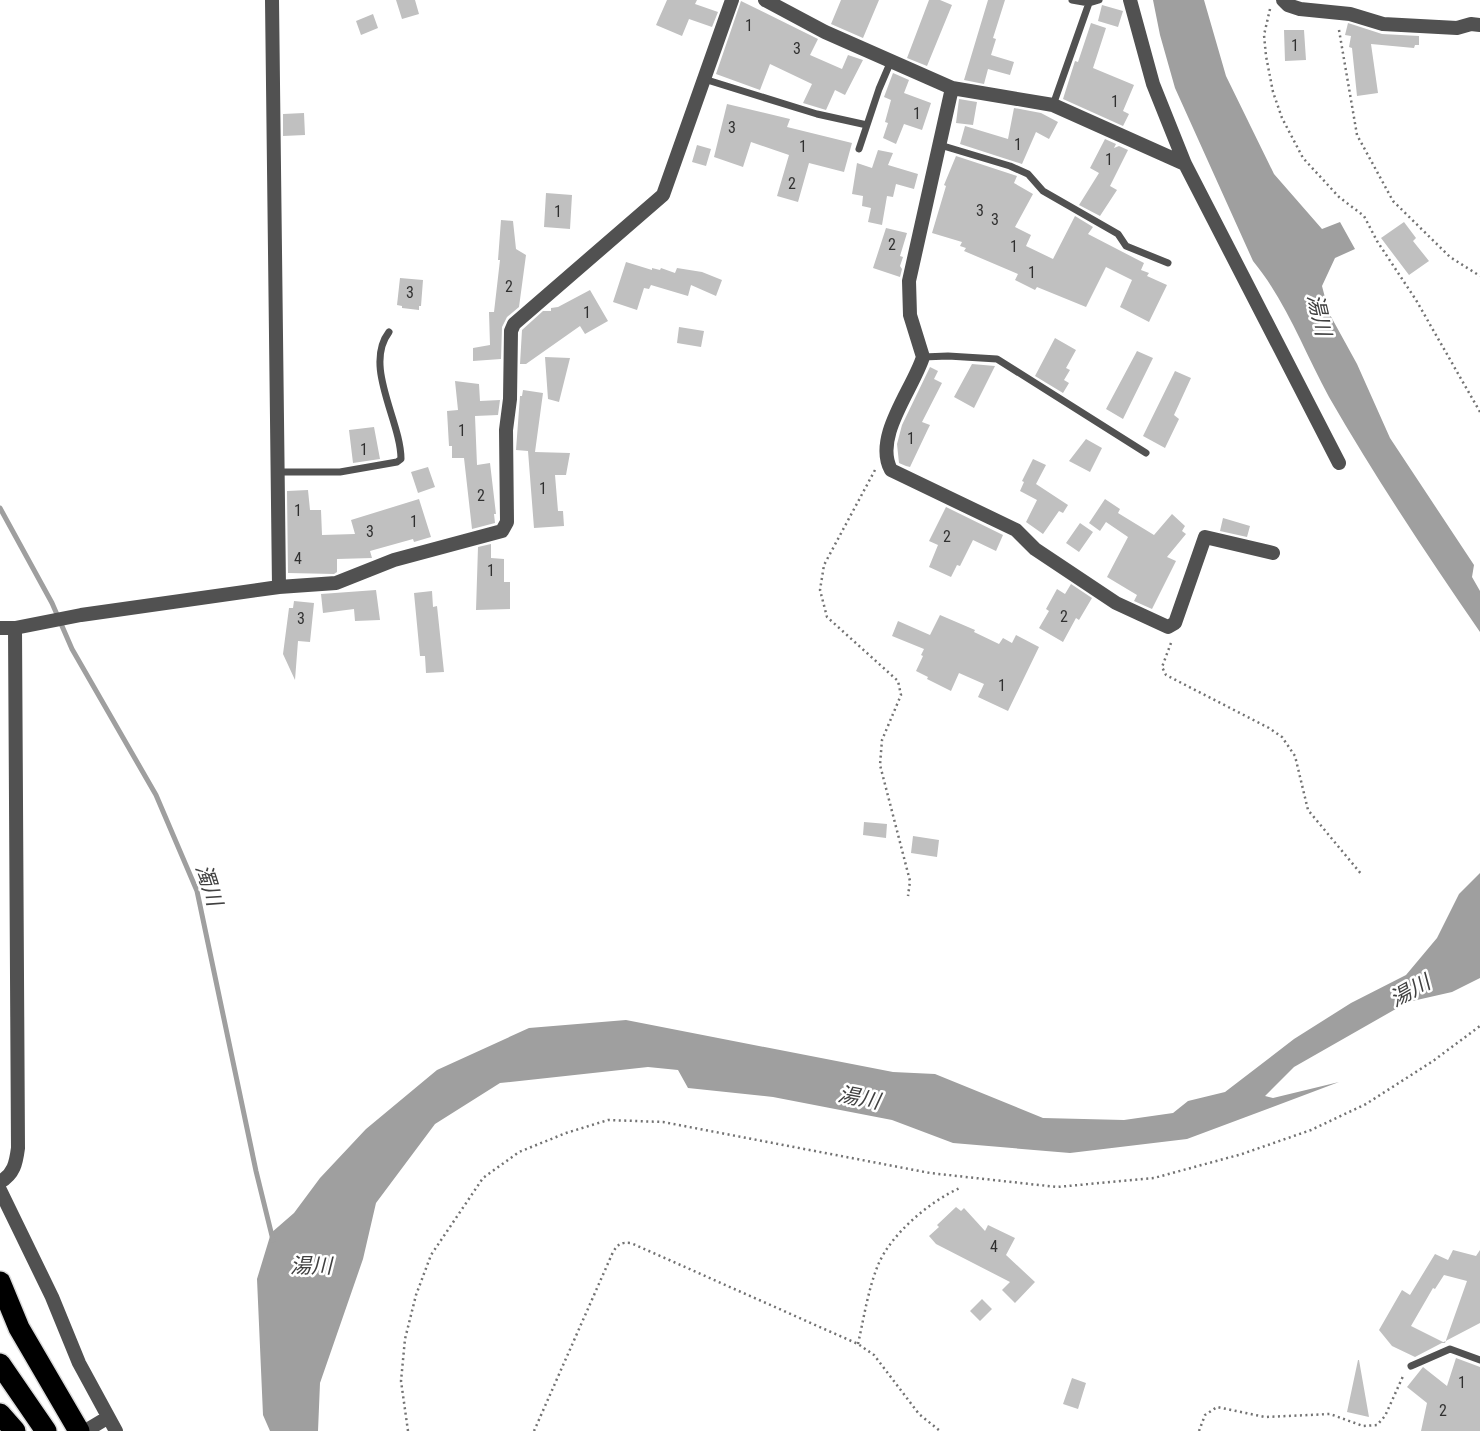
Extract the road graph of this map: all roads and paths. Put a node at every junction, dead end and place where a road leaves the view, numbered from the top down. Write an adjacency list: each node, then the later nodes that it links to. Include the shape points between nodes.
1 (272, 0): 28 (street)
2 (732, 0): 13 (street)
3 (765, 0): 12 (street)
4 (1072, 0): 9 (lane)
5 (1099, 0): 9 (lane)
6 (1130, 0): 19 (street, via 1153,84)
7 (1273, 0): 24 (path, via 1264,35 1282,118 1303,158 1364,216)
8 (1283, 0): 10 (street, via 1300,9)
9 (1089, 3): 15 (lane)
10 (1336, 13): 11 (street, via 1383,24 1457,28); 21 (path, via 1357,135 1369,158 1393,201 1450,257)
11 (1480, 24)
12 (891, 61): 14 (street); 16 (lane)
13 (704, 78): 16 (lane); 30 (street, via 663,195 514,324 506,430 507,523 502,531 394,560 336,583)
14 (952, 88): 15 (street); 17 (street)
15 (1053, 105): 19 (street)
16 (867, 125): 18 (lane)
17 (939, 145): 20 (lane, via 1028,174 1043,191 1118,234 1126,246); 23 (street, via 909,281 910,315)
18 (859, 149)
19 (1185, 163): 27 (street)
20 (1168, 264)
21 (1480, 276)
22 (389, 332): 28 (lane, via 380,348 380,367 401,459 340,472)
23 (923, 357): 25 (street); 26 (lane, via 998,359)
24 (1480, 412)
25 (885, 451): 31 (street, via 891,470 1016,530 1035,549 1116,603); 34 (path, via 824,565 820,590 827,617 898,681 901,695 882,740 880,765 910,881)
26 (1146, 453)
27 (1339, 463)
28 (277, 472): 30 (street)
29 (1273, 552): 31 (street, via 1205,537)
30 (279, 587): 32 (street)
31 (1172, 627): 33 (path, via 1162,667 1166,675 1282,737 1295,757 1308,810)
32 (8, 628): 36 (street, via 18,1148 12,1172)
33 (1362, 875)
34 (908, 895)
35 (1480, 1026): 50 (path, via 1366,1104 1311,1130 1154,1178 1057,1187 930,1173 663,1122 608,1120 566,1133 519,1152 483,1178 431,1255 405,1339 401,1381)
36 (0, 1182)
37 (960, 1188): 40 (path, via 912,1220 879,1262)
38 (0, 1190): 45 (street)
39 (0, 1282): 48 (highway, via 25,1339)
40 (858, 1344): 51 (path, via 623,1242 612,1252); 52 (path, via 874,1355 919,1414)
41 (1480, 1360): 43 (lane, via 1450,1349)
42 (0, 1364): 47 (highway)
43 (1411, 1366): 53 (path, via 1377,1425 1363,1426 1330,1414 1265,1417 1217,1407 1205,1415)
44 (0, 1413): 46 (highway)
45 (107, 1418): 48 (street); 49 (street)
46 (15, 1431)
47 (47, 1431)
48 (83, 1431)
49 (116, 1431)
50 (408, 1431)
51 (534, 1431)
52 (940, 1431)
53 (1199, 1431)

